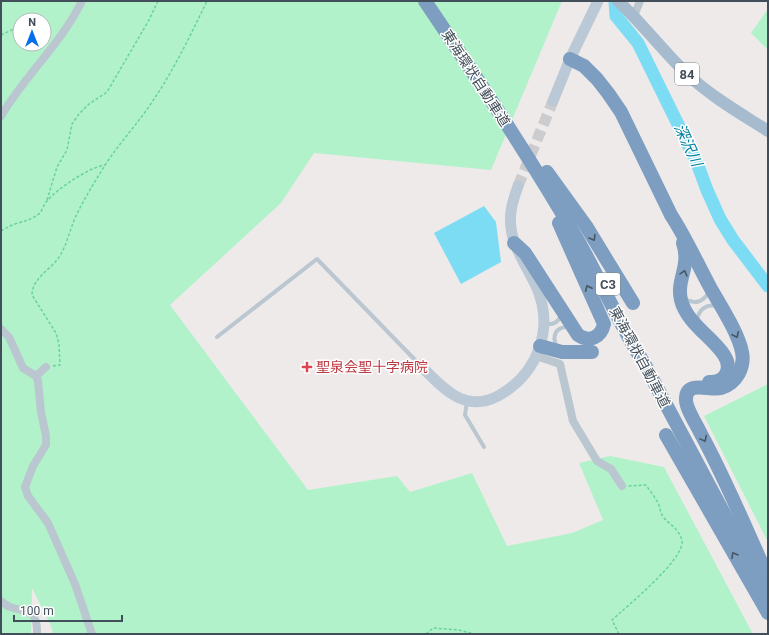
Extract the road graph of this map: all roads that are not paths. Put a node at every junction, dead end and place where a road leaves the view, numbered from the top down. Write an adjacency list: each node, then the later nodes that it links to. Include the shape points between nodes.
1 (82, 1): 11 (street, via 63,34 10,100)
2 (425, 1): 9 (highway, 東海環状自動車道 / C3)
3 (431, 1): 9 (highway, 東海環状自動車道 / C3, via 462,46)
4 (598, 1): 8 (street)
5 (618, 1): 7 (main road, 84)
6 (640, 1): 7 (street)
7 (634, 16): 12 (main road, 84, via 685,72 725,104)
8 (570, 59): 10 (street); 14 (highway, via 584,66 593,75 621,112)
9 (493, 100): 18 (highway, one-way to 18, via 518,126 586,226); 23 (highway, one-way to 9, via 578,335 589,339 599,336 604,324 552,207 494,111); 37 (highway, 東海環状自動車道 / C3, via 518,131 590,251 711,479); 38 (highway, 東海環状自動車道 / C3, via 577,239)
10 (554, 102)
11 (1, 116)
12 (768, 131)
13 (518, 186): 15 (street, via 511,208 511,233)
14 (671, 215): 16 (highway); 17 (highway, one-way to 14, via 686,255)
15 (514, 244): 20 (highway, via 525,253); 21 (street, via 537,287)
16 (709, 286): 17 (lane, via 706,297 699,302 690,302); 19 (highway)
17 (680, 292): 22 (highway, via 684,308)
18 (633, 303)
19 (723, 309): 22 (lane, via 710,305 704,307 698,314); 37 (highway, one-way to 37, via 740,345 742,367 736,378 726,386 714,389 692,388 687,393 686,405 711,452)
20 (562, 310): 21 (lane, via 555,323); 23 (highway)
21 (544, 324): 26 (street)
22 (698, 326): 32 (highway, via 724,355 728,367 727,373 717,382)
23 (573, 327): 27 (lane, via 562,327 555,333 555,343)
24 (1, 328): 31 (street, via 9,337 23,368)
25 (217, 337): 29 (lane, via 317,259)
26 (538, 351): 27 (highway); 33 (street, via 524,376 502,393 481,401); 36 (street, via 560,364 573,421 597,460 611,469)
27 (562, 352): 28 (highway)
28 (592, 352)
29 (420, 366): 33 (street, via 447,392)
30 (46, 367): 31 (street)
31 (36, 376): 42 (street, via 46,446 33,466 25,487 28,496 48,523 75,584)
32 (697, 378)
33 (467, 401): 35 (lane, via 465,415)
34 (666, 434): 40 (highway, one-way to 34)
35 (484, 447)
36 (622, 486)
37 (768, 577)
38 (768, 596)
39 (1, 601): 41 (street, via 33,614)
40 (768, 613)
41 (37, 634)
42 (92, 634)

